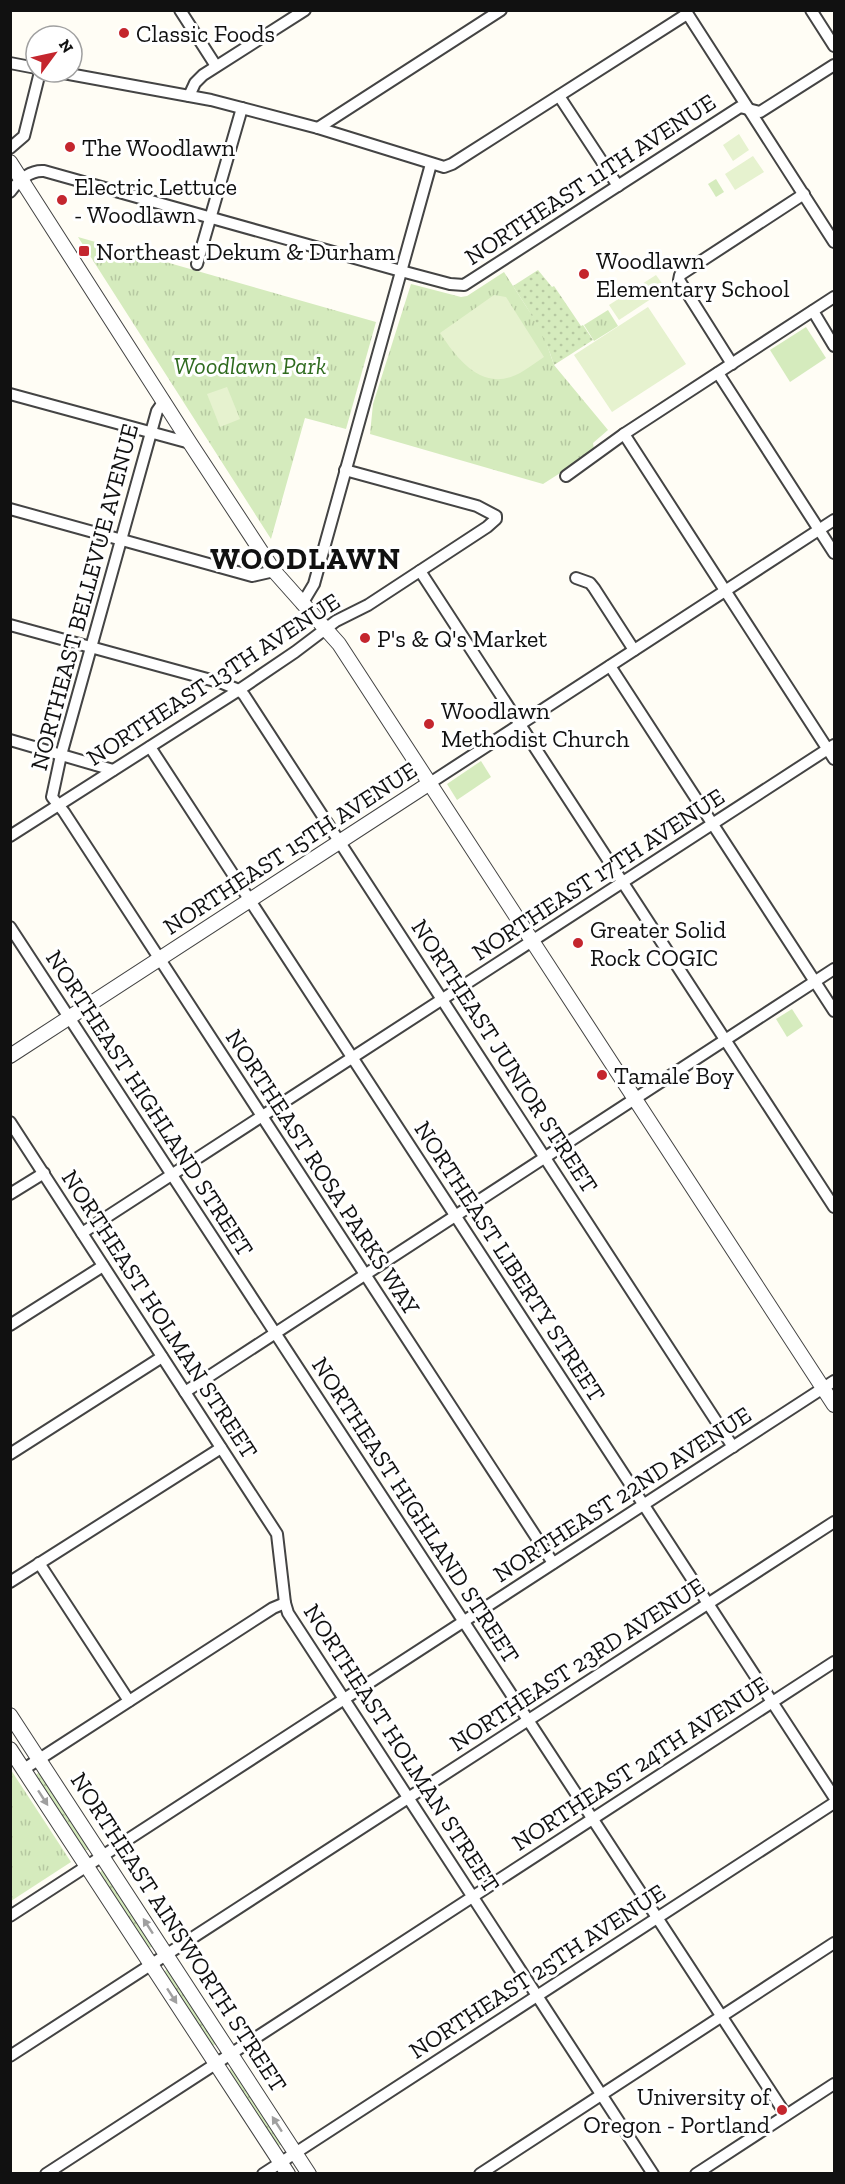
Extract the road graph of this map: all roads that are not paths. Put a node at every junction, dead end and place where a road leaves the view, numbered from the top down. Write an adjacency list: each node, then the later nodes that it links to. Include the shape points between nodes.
1 (180, 10): 8 (street)
2 (305, 10): 8 (street)
3 (501, 10): 15 (street)
4 (811, 10): 6 (street)
5 (686, 12): 12 (street); 14 (street)
6 (834, 46)
7 (834, 65): 14 (street, NORTHEAST 11TH AVENUE, via 760,112)
8 (216, 66): 11 (street, via 198,79)
9 (84, 77): 11 (street)
10 (37, 84): 16 (street, via 24,136)
11 (189, 96): 13 (street)
12 (559, 96): 18 (street, via 448,166); 20 (street)
13 (242, 108): 15 (street); 23 (street)
14 (749, 110): 20 (street, NORTHEAST 11TH AVENUE, via 740,107); 22 (street)
15 (318, 128): 18 (street)
16 (10, 148)
17 (10, 162): 19 (street)
18 (431, 164): 26 (street)
19 (21, 179): 21 (street); 23 (street, via 44,171); 33 (street)
20 (618, 186): 26 (street, NORTHEAST 11TH AVENUE, via 460,285)
21 (10, 192)
22 (804, 194): 24 (street); 30 (street, via 680,275 679,280)
23 (211, 217): 25 (street); 26 (street)
24 (834, 242)
25 (196, 264)
26 (401, 271): 37 (street)
27 (834, 297): 28 (street)
28 (813, 311): 29 (street); 30 (street)
29 (834, 346)
30 (732, 364): 31 (street)
31 (718, 373): 35 (street); 41 (street)
32 (10, 394): 34 (street)
33 (164, 401): 34 (street, NORTHEAST BELLEVUE AVENUE); 36 (street)
34 (150, 433): 36 (street); 42 (street, NORTHEAST BELLEVUE AVENUE)
35 (624, 434): 38 (street); 47 (street)
36 (190, 443): 44 (street)
37 (345, 470): 45 (street, NORTHEAST 13TH AVENUE, via 477,506 496,516 493,523); 48 (street, via 314,584)
38 (566, 476)
39 (10, 509): 42 (street)
40 (834, 520): 41 (street, NORTHEAST 15TH AVENUE)
41 (820, 530): 43 (street); 47 (street, NORTHEAST 15TH AVENUE)
42 (121, 539): 44 (street, via 252,576); 51 (street, NORTHEAST BELLEVUE AVENUE)
43 (834, 553)
44 (274, 571): 48 (street)
45 (420, 571): 50 (street, NORTHEAST 13TH AVENUE); 55 (street)
46 (576, 578): 52 (street, via 594,588)
47 (725, 591): 52 (street, NORTHEAST 15TH AVENUE); 58 (street)
48 (302, 604): 50 (street)
49 (10, 625): 51 (street)
50 (325, 628): 54 (street, NORTHEAST 13TH AVENUE); 62 (street)
51 (91, 648): 54 (street); 59 (street, NORTHEAST BELLEVUE AVENUE)
52 (634, 650): 53 (street, NORTHEAST 15TH AVENUE)
53 (610, 666): 55 (street, NORTHEAST 15TH AVENUE); 64 (street)
54 (239, 690): 57 (street, NORTHEAST 13TH AVENUE); 66 (street, NORTHEAST JUNIOR STREET)
55 (520, 724): 62 (street, NORTHEAST 15TH AVENUE); 67 (street)
56 (10, 740): 59 (street)
57 (150, 747): 61 (street, NORTHEAST 13TH AVENUE); 68 (street, NORTHEAST LIBERTY STREET)
58 (831, 747): 60 (street); 64 (street, NORTHEAST 17TH AVENUE)
59 (61, 755): 61 (street); 63 (street, NORTHEAST BELLEVUE AVENUE, via 51,795)
60 (834, 759)
61 (113, 770): 63 (street, NORTHEAST 13TH AVENUE)
62 (430, 783): 66 (street, NORTHEAST 15TH AVENUE); 70 (street)
63 (56, 805): 65 (street, NORTHEAST 13TH AVENUE); 71 (street, NORTHEAST ROSA PARKS WAY)
64 (712, 824): 67 (street, NORTHEAST 17TH AVENUE); 73 (street)
65 (10, 836)
66 (341, 843): 68 (street, NORTHEAST 15TH AVENUE); 74 (street, NORTHEAST JUNIOR STREET)
67 (622, 882): 70 (street, NORTHEAST 17TH AVENUE); 77 (street)
68 (250, 901): 71 (street, NORTHEAST 15TH AVENUE); 79 (street, NORTHEAST LIBERTY STREET)
69 (10, 927): 76 (street, NORTHEAST HIGHLAND STREET)
70 (533, 941): 74 (street, NORTHEAST 17TH AVENUE); 80 (street)
71 (160, 960): 76 (street, NORTHEAST 15TH AVENUE); 81 (street, NORTHEAST ROSA PARKS WAY)
72 (834, 969): 73 (street)
73 (815, 981): 75 (street); 77 (street)
74 (443, 999): 79 (street, NORTHEAST 17TH AVENUE); 83 (street, NORTHEAST JUNIOR STREET)
75 (834, 1011)
76 (70, 1018): 78 (street, NORTHEAST 15TH AVENUE); 85 (street, NORTHEAST HIGHLAND STREET)
77 (725, 1040): 80 (street); 87 (street)
78 (10, 1056)
79 (353, 1058): 81 (street, NORTHEAST 17TH AVENUE); 88 (street, NORTHEAST LIBERTY STREET)
80 (635, 1099): 83 (street); 95 (street)
81 (262, 1117): 85 (street, NORTHEAST 17TH AVENUE); 91 (street, NORTHEAST ROSA PARKS WAY)
82 (10, 1122): 84 (street, NORTHEAST HOLMAN STREET)
83 (545, 1156): 88 (street); 98 (street, NORTHEAST JUNIOR STREET)
84 (44, 1173): 86 (street); 89 (street, NORTHEAST HOLMAN STREET)
85 (172, 1175): 89 (street, NORTHEAST 17TH AVENUE); 93 (street, NORTHEAST HIGHLAND STREET)
86 (10, 1194)
87 (834, 1207)
88 (456, 1216): 91 (street); 101 (street, NORTHEAST LIBERTY STREET)
89 (82, 1233): 90 (street, NORTHEAST HOLMAN STREET)
90 (103, 1266): 92 (street); 94 (street, NORTHEAST HOLMAN STREET)
91 (364, 1274): 93 (street); 104 (street, NORTHEAST ROSA PARKS WAY)
92 (10, 1324)
93 (275, 1333): 96 (street); 108 (street, NORTHEAST HIGHLAND STREET)
94 (162, 1357): 96 (street, NORTHEAST HOLMAN STREET); 100 (street)
95 (829, 1385): 97 (street); 98 (street, NORTHEAST 22ND AVENUE)
96 (185, 1392): 99 (street, NORTHEAST HOLMAN STREET)
97 (834, 1405)
98 (733, 1447): 101 (street, NORTHEAST 22ND AVENUE)
99 (221, 1448): 103 (street); 106 (street, NORTHEAST HOLMAN STREET, via 279,1538)
100 (10, 1455)
101 (644, 1505): 104 (street, NORTHEAST 22ND AVENUE); 107 (street, NORTHEAST LIBERTY STREET)
102 (834, 1522): 107 (street, NORTHEAST 23RD AVENUE)
103 (39, 1563): 105 (street); 111 (street)
104 (553, 1563): 108 (street, NORTHEAST 22ND AVENUE)
105 (10, 1582)
106 (285, 1603): 110 (street, NORTHEAST HOLMAN STREET); 111 (street)
107 (708, 1604): 112 (street, NORTHEAST LIBERTY STREET); 114 (street, NORTHEAST 23RD AVENUE)
108 (464, 1622): 110 (street, NORTHEAST 22ND AVENUE); 114 (street, NORTHEAST HIGHLAND STREET)
109 (834, 1662): 112 (street, NORTHEAST 24TH AVENUE)
110 (343, 1700): 119 (street, NORTHEAST HOLMAN STREET); 122 (street, NORTHEAST 22ND AVENUE)
111 (129, 1701): 116 (street)
112 (772, 1702): 118 (street, NORTHEAST LIBERTY STREET); 121 (street, NORTHEAST 24TH AVENUE)
113 (10, 1715): 116 (street, NORTHEAST AINSWORTH STREET)
114 (528, 1721): 119 (street, NORTHEAST 23RD AVENUE); 121 (street, NORTHEAST HIGHLAND STREET)
115 (10, 1749): 117 (street, NORTHEAST AINSWORTH STREET)
116 (39, 1759): 117 (street); 122 (street, NORTHEAST AINSWORTH STREET)
117 (24, 1769): 123 (street, NORTHEAST AINSWORTH STREET, one-way to 123)
118 (834, 1797)
119 (408, 1799): 124 (street, NORTHEAST HOLMAN STREET); 128 (street, NORTHEAST 23RD AVENUE)
120 (834, 1803): 126 (street, NORTHEAST 25TH AVENUE)
121 (593, 1820): 124 (street, NORTHEAST 24TH AVENUE); 126 (street, NORTHEAST HIGHLAND STREET)
122 (103, 1856): 123 (street, NORTHEAST 22ND AVENUE); 128 (street, NORTHEAST AINSWORTH STREET, one-way to 122)
123 (88, 1866): 125 (street, NORTHEAST 22ND AVENUE); 129 (street, NORTHEAST AINSWORTH STREET)
124 (473, 1897): 130 (street, NORTHEAST HOLMAN STREET); 132 (street, NORTHEAST 24TH AVENUE)
125 (10, 1916)
126 (657, 1918): 130 (street, NORTHEAST 25TH AVENUE); 131 (street, NORTHEAST HIGHLAND STREET)
127 (834, 1943): 131 (street)
128 (167, 1955): 129 (street, NORTHEAST 23RD AVENUE); 132 (street, NORTHEAST AINSWORTH STREET)
129 (152, 1965): 133 (street, NORTHEAST 23RD AVENUE); 134 (street, NORTHEAST AINSWORTH STREET, one-way to 134)
130 (537, 1996): 136 (street, NORTHEAST HOLMAN STREET); 138 (street, NORTHEAST 25TH AVENUE)
131 (721, 2016): 136 (street); 137 (street, NORTHEAST HIGHLAND STREET)
132 (232, 2054): 134 (street, NORTHEAST 24TH AVENUE); 138 (street, NORTHEAST AINSWORTH STREET, one-way to 132)
133 (10, 2056)
134 (216, 2063): 139 (street, NORTHEAST AINSWORTH STREET); 140 (street, NORTHEAST 24TH AVENUE)
135 (834, 2084): 137 (street)
136 (602, 2094): 143 (street); 144 (street, NORTHEAST HOLMAN STREET)
137 (786, 2115): 145 (street)
138 (296, 2152): 139 (street, NORTHEAST 25TH AVENUE); 142 (street, NORTHEAST AINSWORTH STREET)
139 (284, 2168): 141 (street, NORTHEAST 25TH AVENUE)
140 (46, 2174)
141 (263, 2174)
142 (309, 2174)
143 (480, 2174)
144 (653, 2174)
145 (696, 2174)

